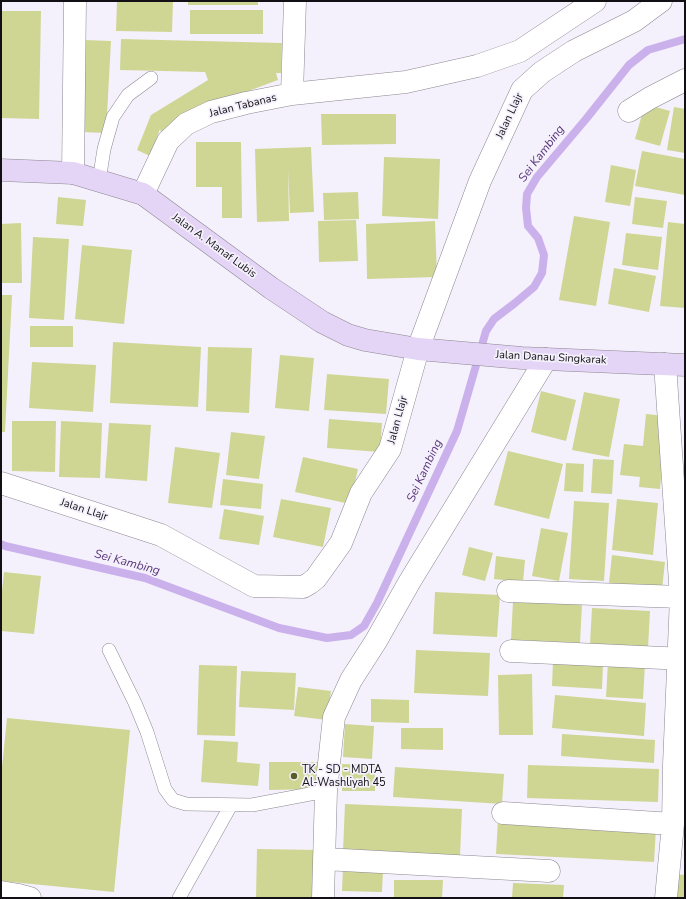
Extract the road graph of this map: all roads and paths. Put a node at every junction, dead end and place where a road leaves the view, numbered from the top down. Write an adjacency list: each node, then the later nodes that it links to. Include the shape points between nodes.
1 (75, 1): 11 (street)
2 (295, 1): 8 (street, Jalan Tabanas)
3 (595, 1): 5 (street)
4 (662, 1): 14 (street, Jalan Llajr, via 634,21 574,51 542,72 522,90 480,180)
5 (572, 8): 8 (street, via 520,51 477,66 406,82)
6 (151, 78): 12 (lane, via 128,95 113,117)
7 (685, 80): 9 (street)
8 (292, 94): 13 (street, Jalan Tabanas, via 211,112 186,124 168,141)
9 (629, 110)
10 (1, 170): 11 (street, Jalan A. Manaf Lubis)
11 (73, 173): 12 (street, Jalan A. Manaf Lubis)
12 (99, 180): 13 (street, Jalan A. Manaf Lubis)
13 (143, 194): 14 (street, Jalan A. Manaf Lubis, via 271,288 322,322 365,340)
14 (418, 349): 15 (street, Jalan Danau Singkarak); 17 (street, Jalan Llajr, via 390,449 361,493 341,543 316,578 303,587 254,586 160,535)
15 (546, 359): 16 (street, Jalan Danau Singkarak); 24 (street, via 351,680 334,717)
16 (675, 364): 18 (street)
17 (1, 483)
18 (682, 588): 19 (street); 22 (street)
19 (508, 591)
20 (109, 650): 25 (lane, via 135,703 165,789 173,800 186,804)
21 (511, 651): 22 (street)
22 (682, 659): 23 (street)
23 (680, 765): 27 (street)
24 (326, 791): 25 (lane, via 252,805); 28 (street)
25 (231, 805): 32 (lane)
26 (503, 813): 27 (street)
27 (673, 824): 34 (street)
28 (324, 859): 29 (street); 33 (street)
29 (549, 870)
30 (1, 892): 31 (street)
31 (30, 898)
32 (179, 898)
33 (323, 898)
34 (666, 898)

